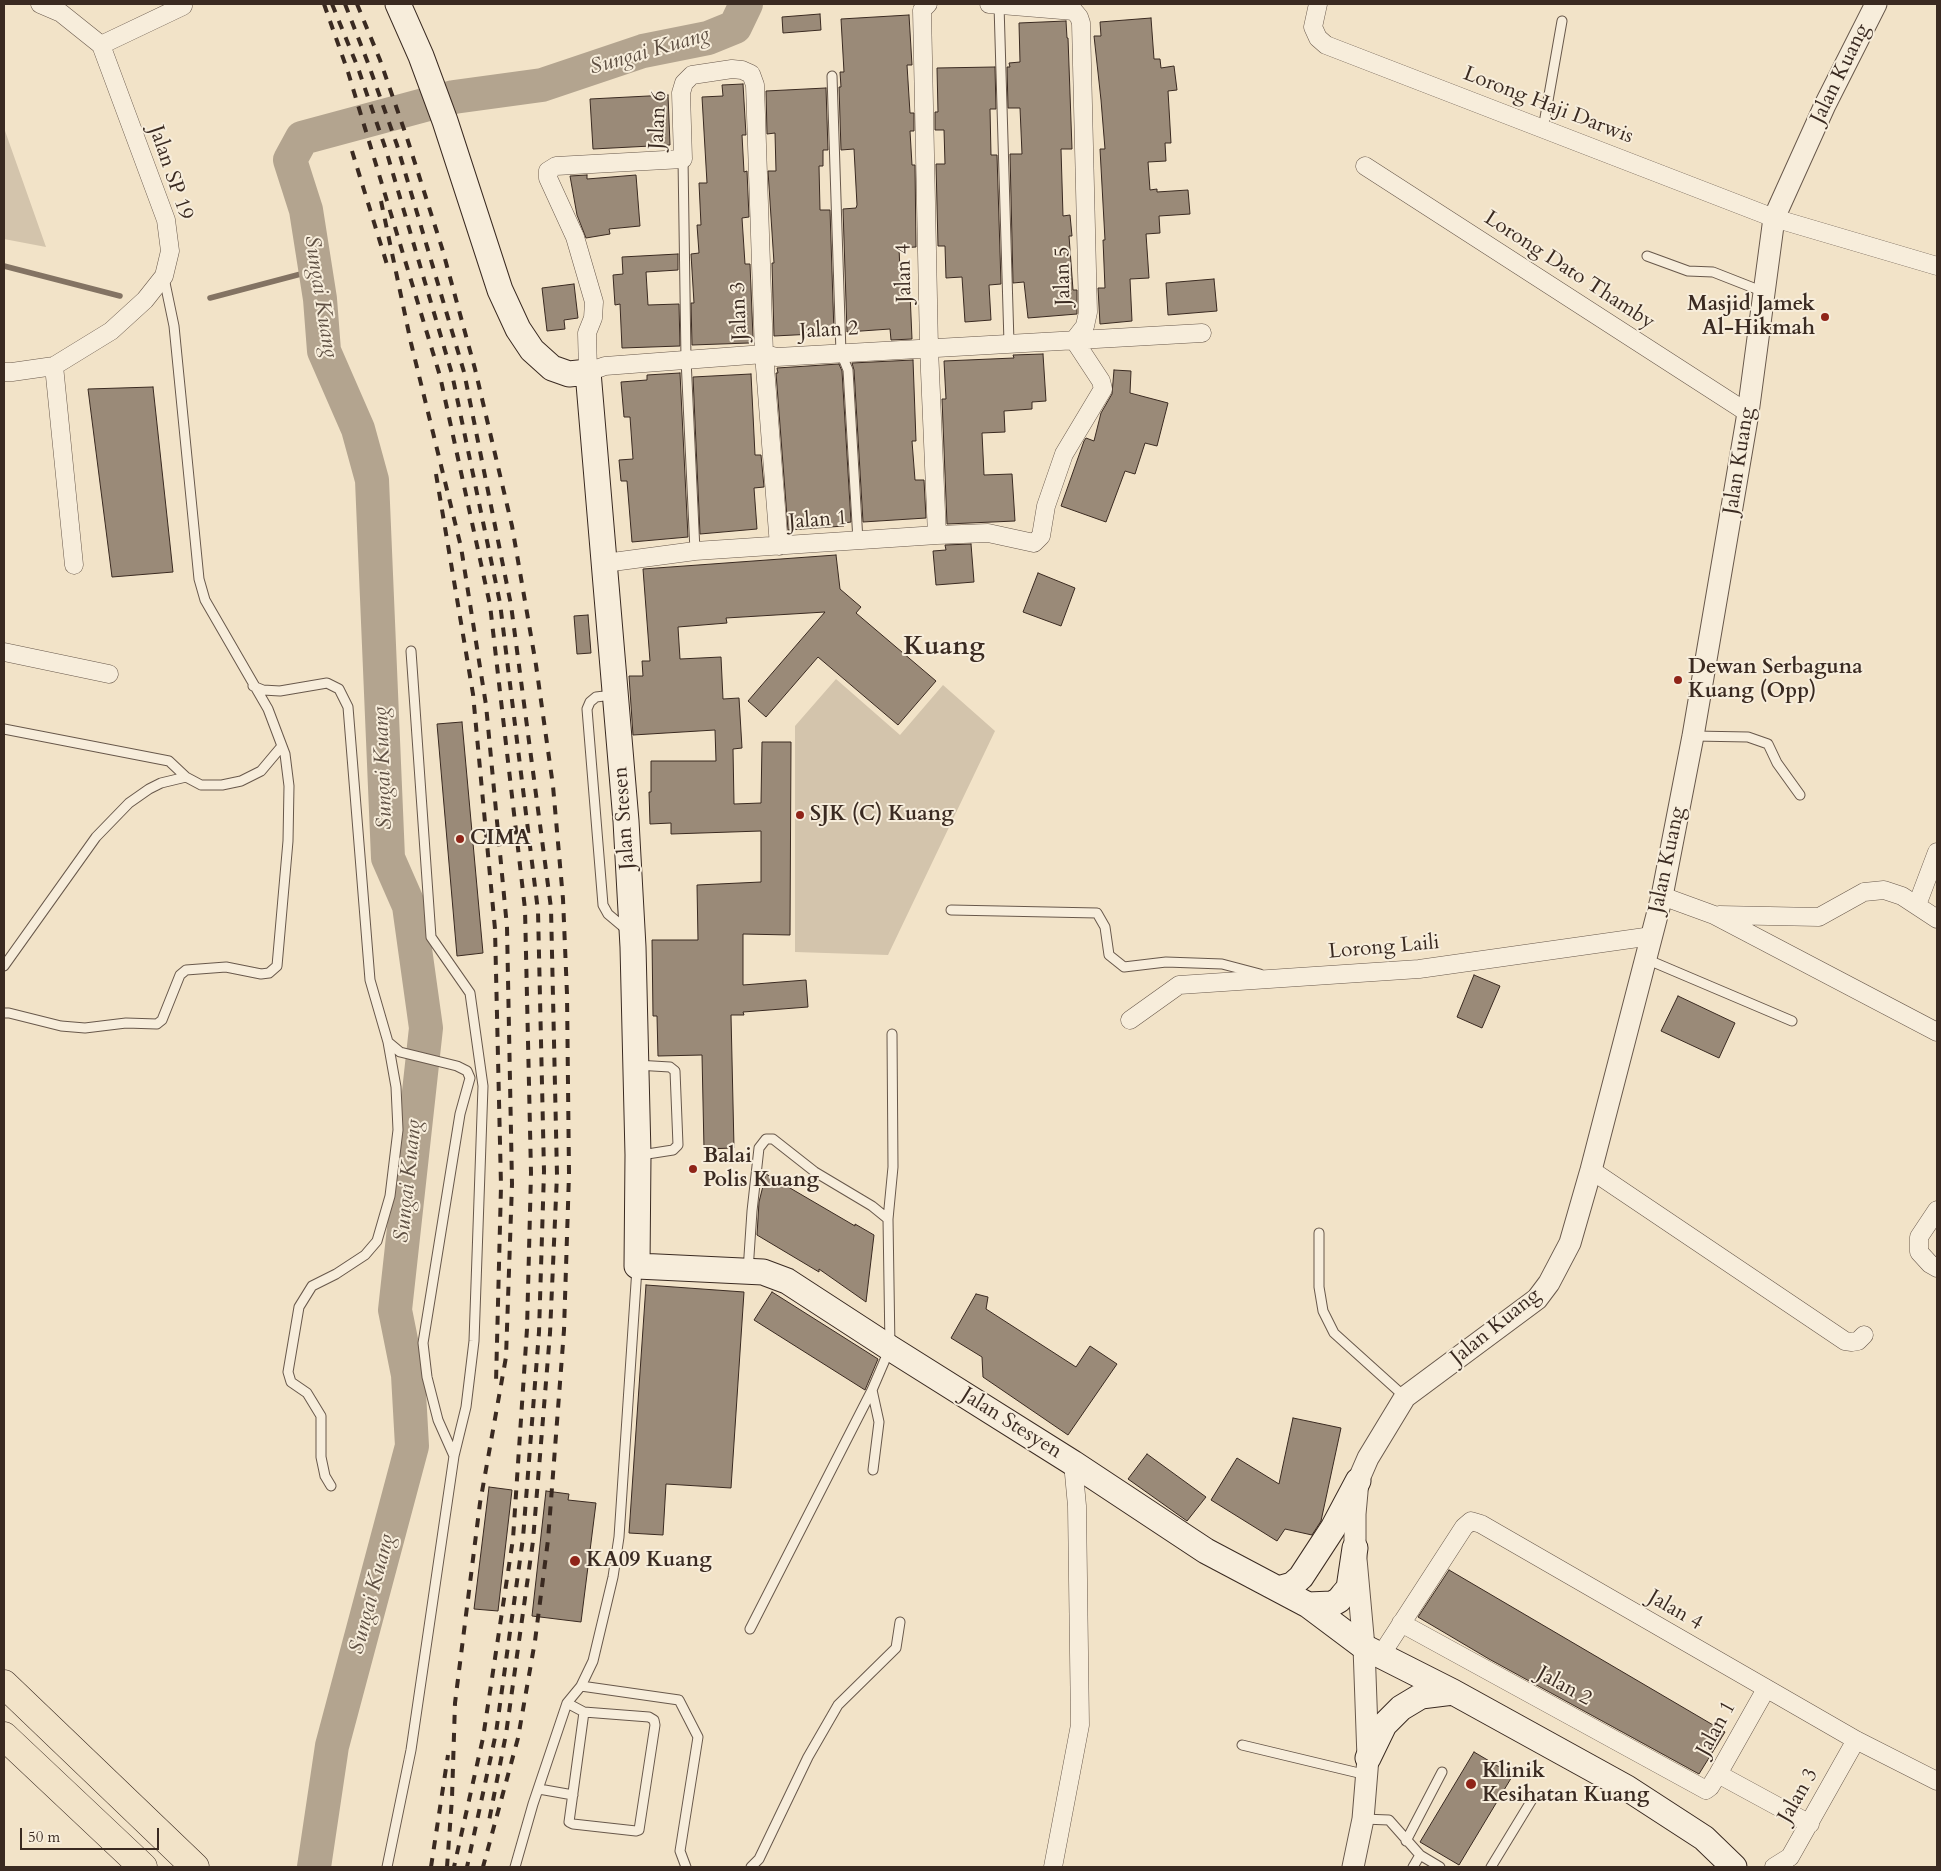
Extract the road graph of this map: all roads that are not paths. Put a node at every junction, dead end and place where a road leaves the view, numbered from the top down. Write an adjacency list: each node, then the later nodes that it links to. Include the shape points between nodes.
1 (40, 4): 8 (street)
2 (182, 4): 10 (street)
3 (398, 4): 30 (main road, via 446,121 500,290 518,329 532,350 552,368 569,374)
4 (994, 4): 22 (street, Jalan 5, via 1074,12 1081,23 1088,312 1085,326); 23 (lane)
5 (1318, 4): 13 (street, Lorong Haji Darwis, via 1313,27 1326,46)
6 (1876, 4): 16 (street, Jalan Kuang, via 1825,105)
7 (925, 7): 24 (street, Jalan 4)
8 (59, 8): 10 (street)
9 (1562, 21): 13 (lane)
10 (101, 45): 19 (street, Jalan SP 19, via 166,220 170,251)
11 (751, 74): 14 (street, Jalan 6, via 732,69 692,75 684,83 681,93); 26 (street, Jalan 3, via 755,85)
12 (832, 76): 25 (lane)
13 (1543, 128): 16 (street, Lorong Haji Darwis)
14 (683, 159): 27 (lane); 30 (street, Jalan 6, via 556,166 548,171 548,178 575,237 594,302 593,318 587,333)
15 (1366, 166): 31 (street, Lorong Dato Thamby)
16 (1774, 218): 18 (street, Lorong Haji Darwis); 20 (street, Jalan Kuang)
17 (1647, 256): 20 (lane, via 1688,271 1712,272)
18 (1937, 266)
19 (164, 276): 28 (street, Jalan SP 19, via 145,300 111,331); 41 (lane, via 174,326 199,579 204,600)
20 (1764, 292): 31 (street, Jalan Kuang)
21 (1202, 332): 22 (street, Jalan 2)
22 (1074, 340): 23 (street, Jalan 2); 32 (street, Jalan 1, via 1103,389 1064,454 1046,506 1040,536 1034,543 988,533)
23 (1009, 343): 24 (street, Jalan 2)
24 (929, 348): 25 (street, Jalan 2); 32 (street, Jalan 4)
25 (841, 353): 26 (street, Jalan 2, via 777,357); 33 (lane, via 848,370)
26 (764, 354): 27 (street, Jalan 2); 34 (street, Jalan 3)
27 (686, 359): 30 (street, Jalan 2, via 606,366); 35 (lane)
28 (54, 366): 29 (street, Jalan SP 19); 37 (street)
29 (4, 372)
30 (588, 372): 36 (main road, Jalan Stesen)
31 (1748, 413): 43 (street, Jalan Kuang)
32 (937, 535): 33 (street, Jalan 1)
33 (858, 541): 34 (street, Jalan 1)
34 (779, 546): 35 (street, Jalan 1)
35 (695, 551): 36 (street, Jalan 1)
36 (605, 563): 63 (main road, Jalan Stesen, via 633,934)
37 (74, 565)
38 (411, 651): 76 (lane, via 431,937 470,993 483,1086 474,1341 466,1407)
39 (4, 652): 40 (street)
40 (109, 674)
41 (253, 686): 44 (lane, via 268,709); 62 (lane, via 280,690 327,683 340,689 348,707 370,980)
42 (4, 729): 45 (lane, via 169,761)
43 (1693, 736): 46 (lane, via 1748,737 1768,744); 48 (street, Jalan Kuang)
44 (282, 746): 45 (lane, via 261,771 241,781 222,786 201,785); 57 (lane, via 289,786 288,841 277,966 261,974 226,968 186,970 180,975 162,1020 157,1024 126,1023 86,1028 61,1026)
45 (186, 777): 55 (lane, via 149,789 129,803 96,837)
46 (1800, 795)
47 (1937, 852): 49 (street)
48 (1662, 896): 51 (street); 53 (street, Jalan Kuang)
49 (1917, 905): 51 (street, via 1884,890 1864,892 1819,917); 52 (street)
50 (951, 910): 56 (lane, via 1098,913 1105,927 1109,955 1124,967 1166,962 1222,964)
51 (1714, 915): 60 (street)
52 (1937, 919)
53 (1652, 936): 54 (street, Jalan Kuang); 56 (street, Lorong Laili, via 1419,969)
54 (1646, 959): 59 (lane); 65 (street, Jalan Kuang)
55 (4, 966)
56 (1274, 978): 58 (street, Lorong Laili, via 1180,984)
57 (4, 1013)
58 (1130, 1020)
59 (1792, 1021)
60 (1937, 1032)
61 (892, 1034): 67 (lane, via 893,1167)
62 (388, 1042): 76 (lane, via 400,1052 457,1066 467,1071 470,1078 460,1114 423,1343 427,1377 438,1420); 80 (lane, via 396,1087 398,1130 390,1196 377,1241 366,1255 312,1286 299,1307 288,1372 291,1382 307,1393 321,1416 321,1458)
63 (636, 1065): 64 (main road, Jalan Stesen); 64 (lane, via 670,1067 675,1071 678,1145 673,1150)
64 (638, 1155): 69 (main road, Jalan Stesen)
65 (1591, 1170): 72 (street, via 1845,1341 1858,1341); 75 (street, Jalan Kuang, via 1570,1243 1537,1299)
66 (1937, 1210): 70 (street, via 1919,1237 1919,1252)
67 (888, 1219): 71 (lane, via 815,1172 773,1139 766,1139 759,1148); 73 (lane)
68 (1319, 1233): 75 (lane, via 1319,1287 1323,1311 1334,1333)
69 (637, 1266): 71 (main road, Jalan Stesyen); 89 (lane, via 619,1537 593,1661)
70 (1937, 1268)
71 (748, 1271): 73 (main road, Jalan Stesyen, via 763,1272 787,1281)
72 (1864, 1335)
73 (890, 1348): 74 (lane); 77 (main road, Jalan Stesyen)
74 (872, 1390): 78 (lane, via 879,1422); 86 (lane)
75 (1405, 1397): 79 (street, Jalan Kuang, via 1368,1458)
76 (454, 1456): 112 (lane, via 411,1750)
77 (1074, 1463): 82 (main road, Jalan Stesyen, via 1206,1550); 116 (street, via 1080,1725)
78 (872, 1470)
79 (1358, 1481): 81 (street, Jalan Kuang); 82 (main road, via 1301,1577 1292,1585)
80 (331, 1486)
81 (1355, 1548): 83 (main road, via 1349,1588 1344,1595 1332,1604); 87 (street, Jalan Kuang)
82 (1278, 1589): 83 (main road, Jalan Stesyen)
83 (1308, 1605): 87 (main road, Jalan Stesyen)
84 (900, 1622): 115 (lane, via 896,1648 838,1704)
85 (1401, 1623): 87 (street); 90 (street, Jalan 4, via 1471,1521); 102 (street, Jalan 2)
86 (750, 1629)
87 (1372, 1651): 91 (main road, Jalan Stesyen); 97 (street, Jalan Kuang)
88 (4, 1684): 109 (highway)
89 (581, 1686): 92 (lane); 114 (lane, via 679,1700 698,1737 680,1851)
90 (1766, 1689): 95 (street, Jalan 4); 99 (street, Jalan 1)
91 (1453, 1692): 97 (main road, via 1421,1696 1401,1708 1384,1725); 121 (main road, Jalan Stesyen, via 1626,1788 1704,1838)
92 (567, 1704): 93 (lane); 101 (lane)
93 (584, 1712): 103 (lane); 103 (lane, via 650,1717 654,1720 639,1830 569,1822)
94 (4, 1736): 111 (highway)
95 (1856, 1740): 100 (street); 106 (street, Jalan 3)
96 (1242, 1745): 97 (lane)
97 (1368, 1767): 105 (street, Jalan Kuang)
98 (1442, 1772): 107 (lane)
99 (1718, 1774): 102 (street, Jalan 1); 106 (street)
100 (1937, 1781)
101 (539, 1789): 103 (lane); 113 (lane)
102 (1706, 1790)
103 (573, 1794)
104 (1533, 1798): 120 (lane)
105 (1363, 1819): 107 (lane, via 1389,1820); 117 (street, Jalan Kuang)
106 (1810, 1824): 110 (street, Jalan 3)
107 (1406, 1841): 108 (lane)
108 (1420, 1855): 118 (lane); 119 (lane)
109 (188, 1861)
110 (1794, 1862): 122 (street, Jalan 3)
111 (143, 1867)
112 (387, 1867)
113 (515, 1867)
114 (686, 1867)
115 (752, 1867)
116 (1053, 1867)
117 (1353, 1867)
118 (1413, 1867)
119 (1440, 1867)
120 (1491, 1867)
121 (1734, 1867)
122 (1774, 1867)

